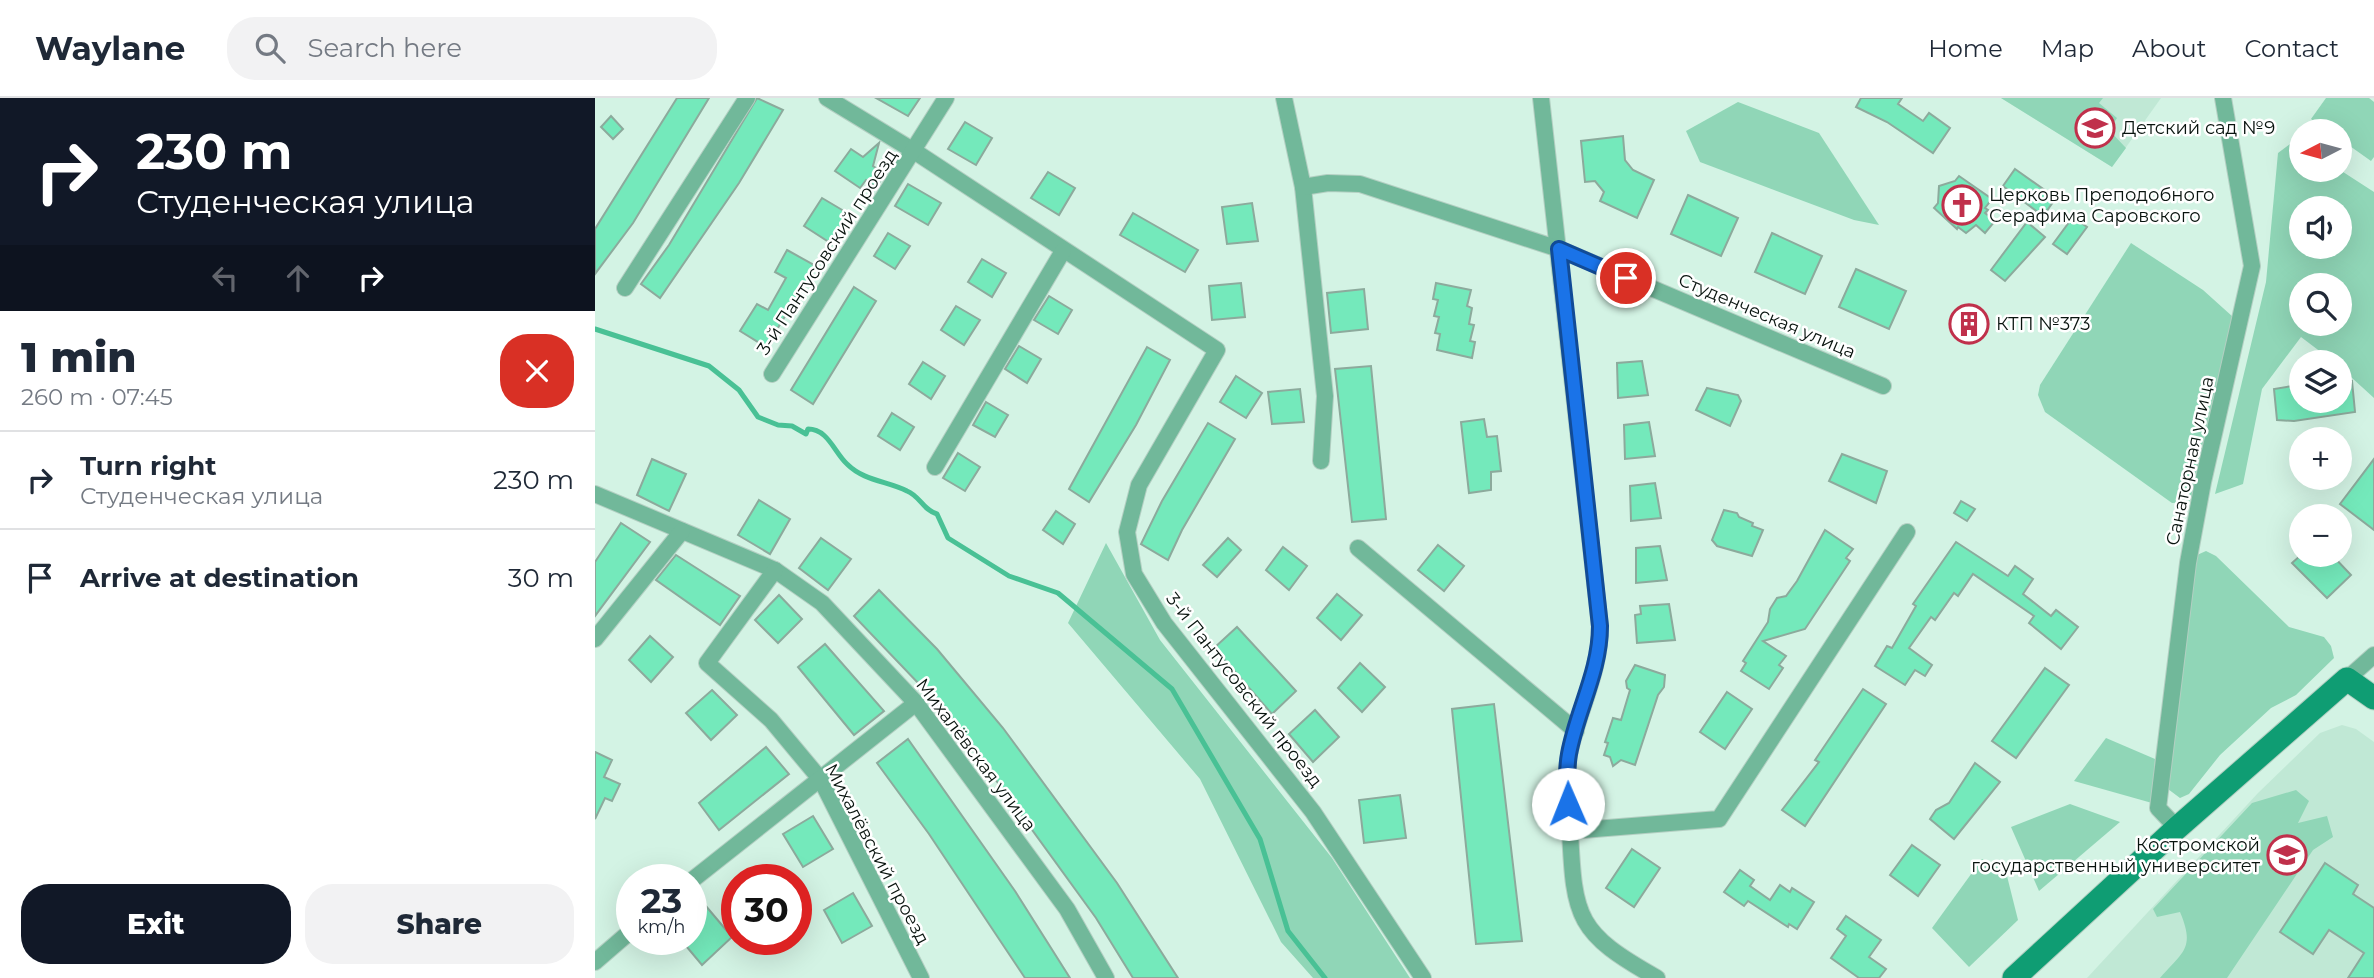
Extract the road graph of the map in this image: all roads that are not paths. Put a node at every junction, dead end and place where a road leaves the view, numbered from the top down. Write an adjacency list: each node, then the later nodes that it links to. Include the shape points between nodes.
1 (747, 98): 11 (street)
2 (827, 98): 7 (street, 3-й Пантусовский проезд)
3 (946, 98): 7 (street)
4 (1284, 98): 8 (street)
5 (1542, 98): 9 (street)
6 (2223, 98): 28 (street, Санаторная улица, via 2252,266 2188,563 2158,808)
7 (914, 151): 10 (street, 3-й Пантусовский проезд); 12 (street, 3-й Пантусовский проезд)
8 (1303, 187): 9 (street, Студенческая улица, via 1360,184); 14 (street, via 1325,396)
9 (1559, 249): 13 (street, Студенческая улица); 26 (street, via 1600,626 1596,669)
10 (1063, 251): 15 (street); 35 (street, 3-й Пантусовский проезд, via 1217,350 1139,485 1127,532 1134,574 1164,623 1313,811)
11 (625, 288)
12 (772, 374)
13 (1883, 386)
14 (1321, 461)
15 (935, 467)
16 (595, 494): 17 (street, Михалёвская улица)
17 (682, 531): 20 (street, Михалёвская улица); 21 (street)
18 (1907, 532): 29 (street, via 1719,819)
19 (1358, 548): 26 (street)
20 (775, 570): 25 (street, Михалёвская улица, via 822,603); 27 (street, Михалёвский проезд, via 707,663 771,720)
21 (595, 639)
22 (2374, 655): 23 (street)
23 (2347, 679): 24 (street); 28 (street)
24 (2374, 698)
25 (916, 703): 27 (street); 34 (street, Михалёвская улица, via 1067,909)
26 (1576, 731): 29 (street, via 1567,776)
27 (821, 780): 30 (street); 33 (street, Михалёвский проезд)
28 (2176, 828): 37 (street)
29 (1570, 831): 36 (street, via 1572,888 1590,931 1612,953)
30 (707, 869)
31 (616, 944): 32 (street)
32 (595, 962)
33 (921, 978)
34 (1106, 978)
35 (1423, 978)
36 (1657, 978)
37 (2014, 978)

